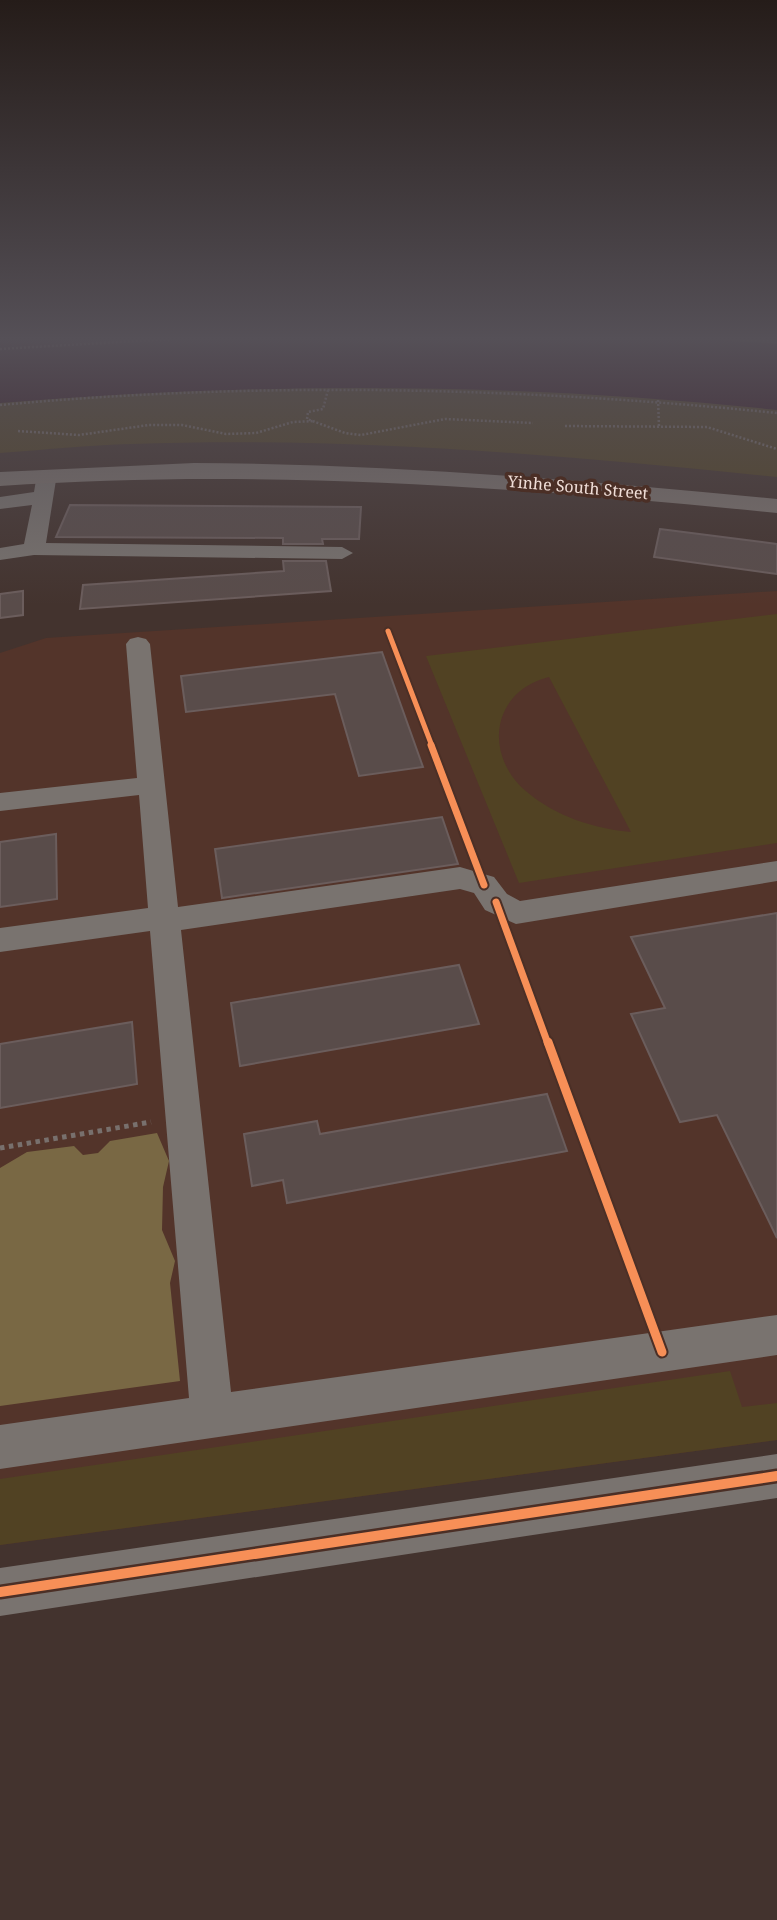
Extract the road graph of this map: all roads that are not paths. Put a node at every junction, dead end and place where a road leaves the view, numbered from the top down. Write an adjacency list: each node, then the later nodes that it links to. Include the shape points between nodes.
1 (0, 465): 4 (main road, Yinhe South Street, via 130,457 453,460)
2 (0, 479): 3 (main road, Yinhe South Street)
3 (45, 487): 5 (street); 6 (main road, Yinhe South Street, via 197,471 394,473); 7 (street)
4 (777, 487)
5 (0, 503)
6 (777, 506)
7 (34, 549): 8 (street); 9 (street)
8 (342, 553)
9 (0, 554)
10 (138, 644): 11 (street)
11 (151, 785): 12 (street); 14 (street)
12 (0, 802)
13 (777, 871): 14 (street, via 516,913 496,902 484,884 460,878 193,918)
14 (164, 918): 15 (street); 17 (street)
15 (0, 940)
16 (777, 1335): 17 (street)
17 (212, 1417): 18 (street)
18 (0, 1447)
19 (777, 1476): 20 (street)
20 (0, 1592)

